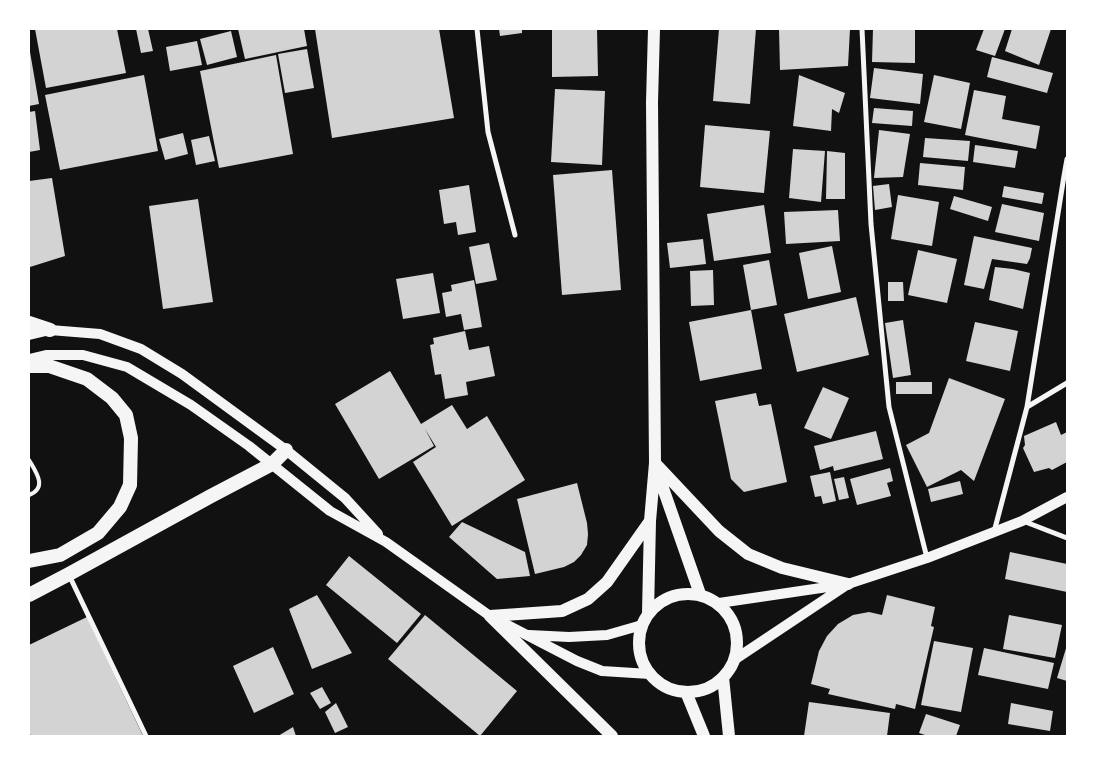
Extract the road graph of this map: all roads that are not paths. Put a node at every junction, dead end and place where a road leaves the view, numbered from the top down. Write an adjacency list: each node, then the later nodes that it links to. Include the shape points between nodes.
1 (477, 29): 5 (street, via 488,132)
2 (654, 29): 15 (main road)
3 (862, 29): 24 (street, via 871,224 889,407)
4 (1067, 159): 12 (street)
5 (515, 235)
6 (29, 323): 7 (highway)
7 (50, 330): 8 (main road); 13 (main road, via 100,334 141,349 182,374)
8 (29, 335)
9 (29, 359): 16 (main road, via 46,355 83,355 127,367 191,406)
10 (29, 366): 25 (highway, via 49,366 87,379 112,398 126,415 131,438 130,485 120,507 98,533 60,555)
11 (1067, 383): 12 (street)
12 (1027, 407): 21 (street)
13 (286, 450): 16 (highway); 23 (main road, via 345,498)
14 (29, 460): 17 (lane, via 38,476 39,488)
15 (655, 463): 19 (main road); 27 (main road, via 718,531 748,554 782,568); 28 (main road)
16 (272, 464): 23 (main road, via 330,511); 26 (highway)
17 (29, 495)
18 (1067, 497): 20 (main road)
19 (650, 521): 31 (main road); 32 (main road, via 607,582 588,599 562,610)
20 (1022, 521): 21 (main road); 22 (street)
21 (994, 532): 24 (main road)
22 (1067, 538)
23 (386, 542): 32 (main road)
24 (927, 558): 27 (main road)
25 (29, 561)
26 (69, 574): 29 (highway); 39 (street)
27 (848, 584): 30 (main road); 35 (main road)
28 (700, 594): 30 (main road); 31 (main road, via 671,596)
29 (29, 595)
30 (719, 603): 35 (main road, via 736,629 738,644)
31 (648, 613): 33 (main road)
32 (490, 616): 34 (main road); 40 (main road)
33 (642, 626): 34 (main road, via 607,634 569,637); 36 (main road, via 638,642 641,659)
34 (526, 635): 36 (main road, via 602,671)
35 (734, 660): 37 (main road)
36 (650, 674): 38 (main road, via 660,684)
37 (723, 677): 38 (main road, via 700,691); 42 (main road)
38 (686, 692): 41 (main road)
39 (146, 736)
40 (612, 736)
41 (704, 736)
42 (729, 736)

